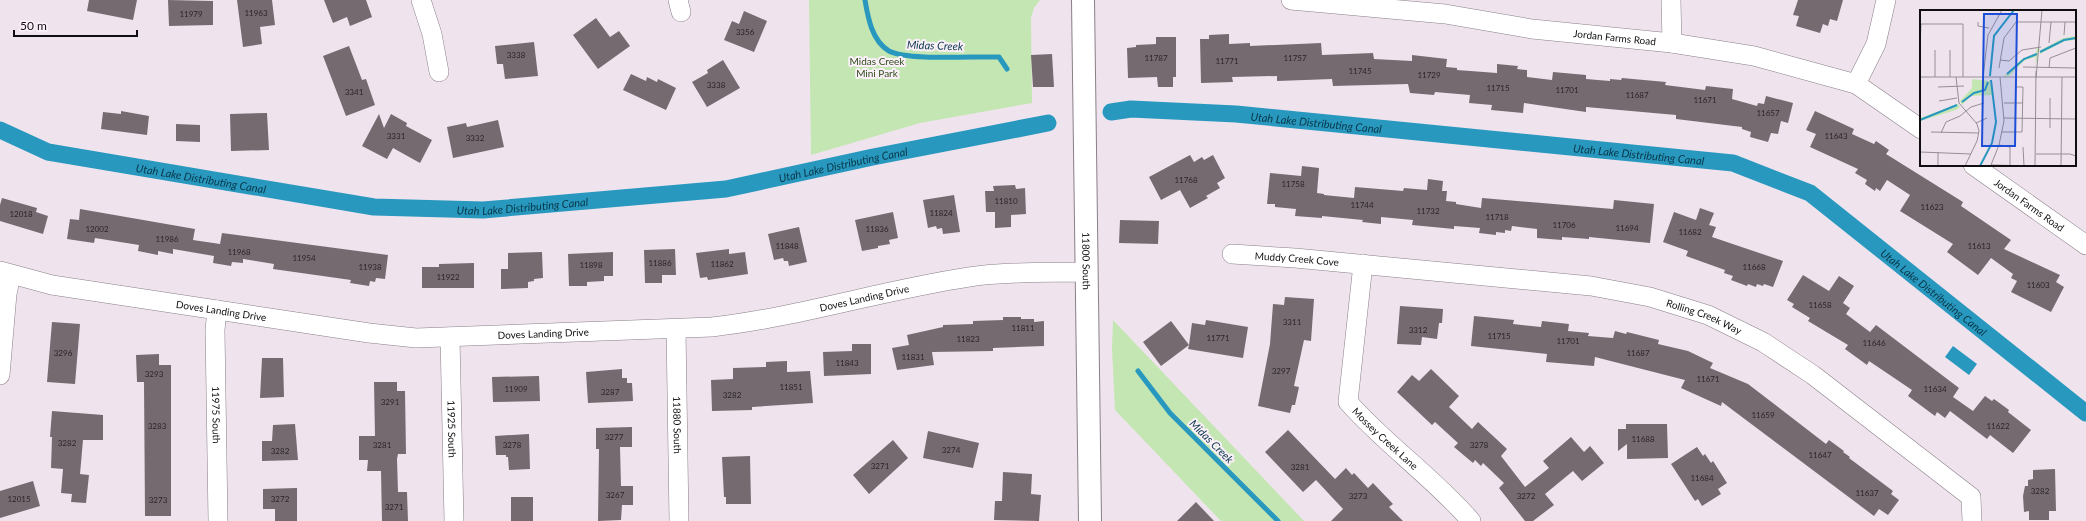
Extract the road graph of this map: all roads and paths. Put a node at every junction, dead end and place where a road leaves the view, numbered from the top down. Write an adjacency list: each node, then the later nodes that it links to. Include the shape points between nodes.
1 (421, 0): 8 (street, via 432,34)
2 (1083, 0): 15 (main road, 11800 South)
3 (1290, 0): 6 (street, Jordan Farms Road)
4 (1671, 0): 7 (street)
5 (1886, 0): 9 (street, via 1876,44)
6 (1445, 7): 7 (street, Jordan Farms Road, via 1532,29)
7 (1672, 43): 9 (street, Jordan Farms Road, via 1754,56)
8 (439, 72)
9 (1856, 84): 10 (street, Jordan Farms Road)
10 (1920, 128)
11 (1974, 166): 12 (street, Jordan Farms Road)
12 (2086, 245)
13 (1232, 254): 14 (street, Muddy Creek Cove)
14 (1362, 264): 25 (street, Mossey Creek Lane, via 1348,402); 26 (street, Rolling Creek Way, via 1590,286 1650,297 1708,315 1763,342 1813,375 1948,479 1971,497)
15 (1087, 272): 18 (street, Doves Landing Drive, via 967,277 742,323); 24 (main road, 11800 South)
16 (6, 273): 17 (street, Doves Landing Drive, via 52,285); 20 (street, via 7,294)
17 (217, 310): 19 (street, Doves Landing Drive, via 393,337); 21 (street, 11975 South, via 214,330)
18 (676, 329): 19 (street, Doves Landing Drive); 23 (street, 11880 South)
19 (450, 337): 22 (street, 11925 South)
20 (0, 375)
21 (218, 521)
22 (454, 521)
23 (679, 521)
24 (1090, 521)
25 (1471, 521)
26 (1972, 521)

